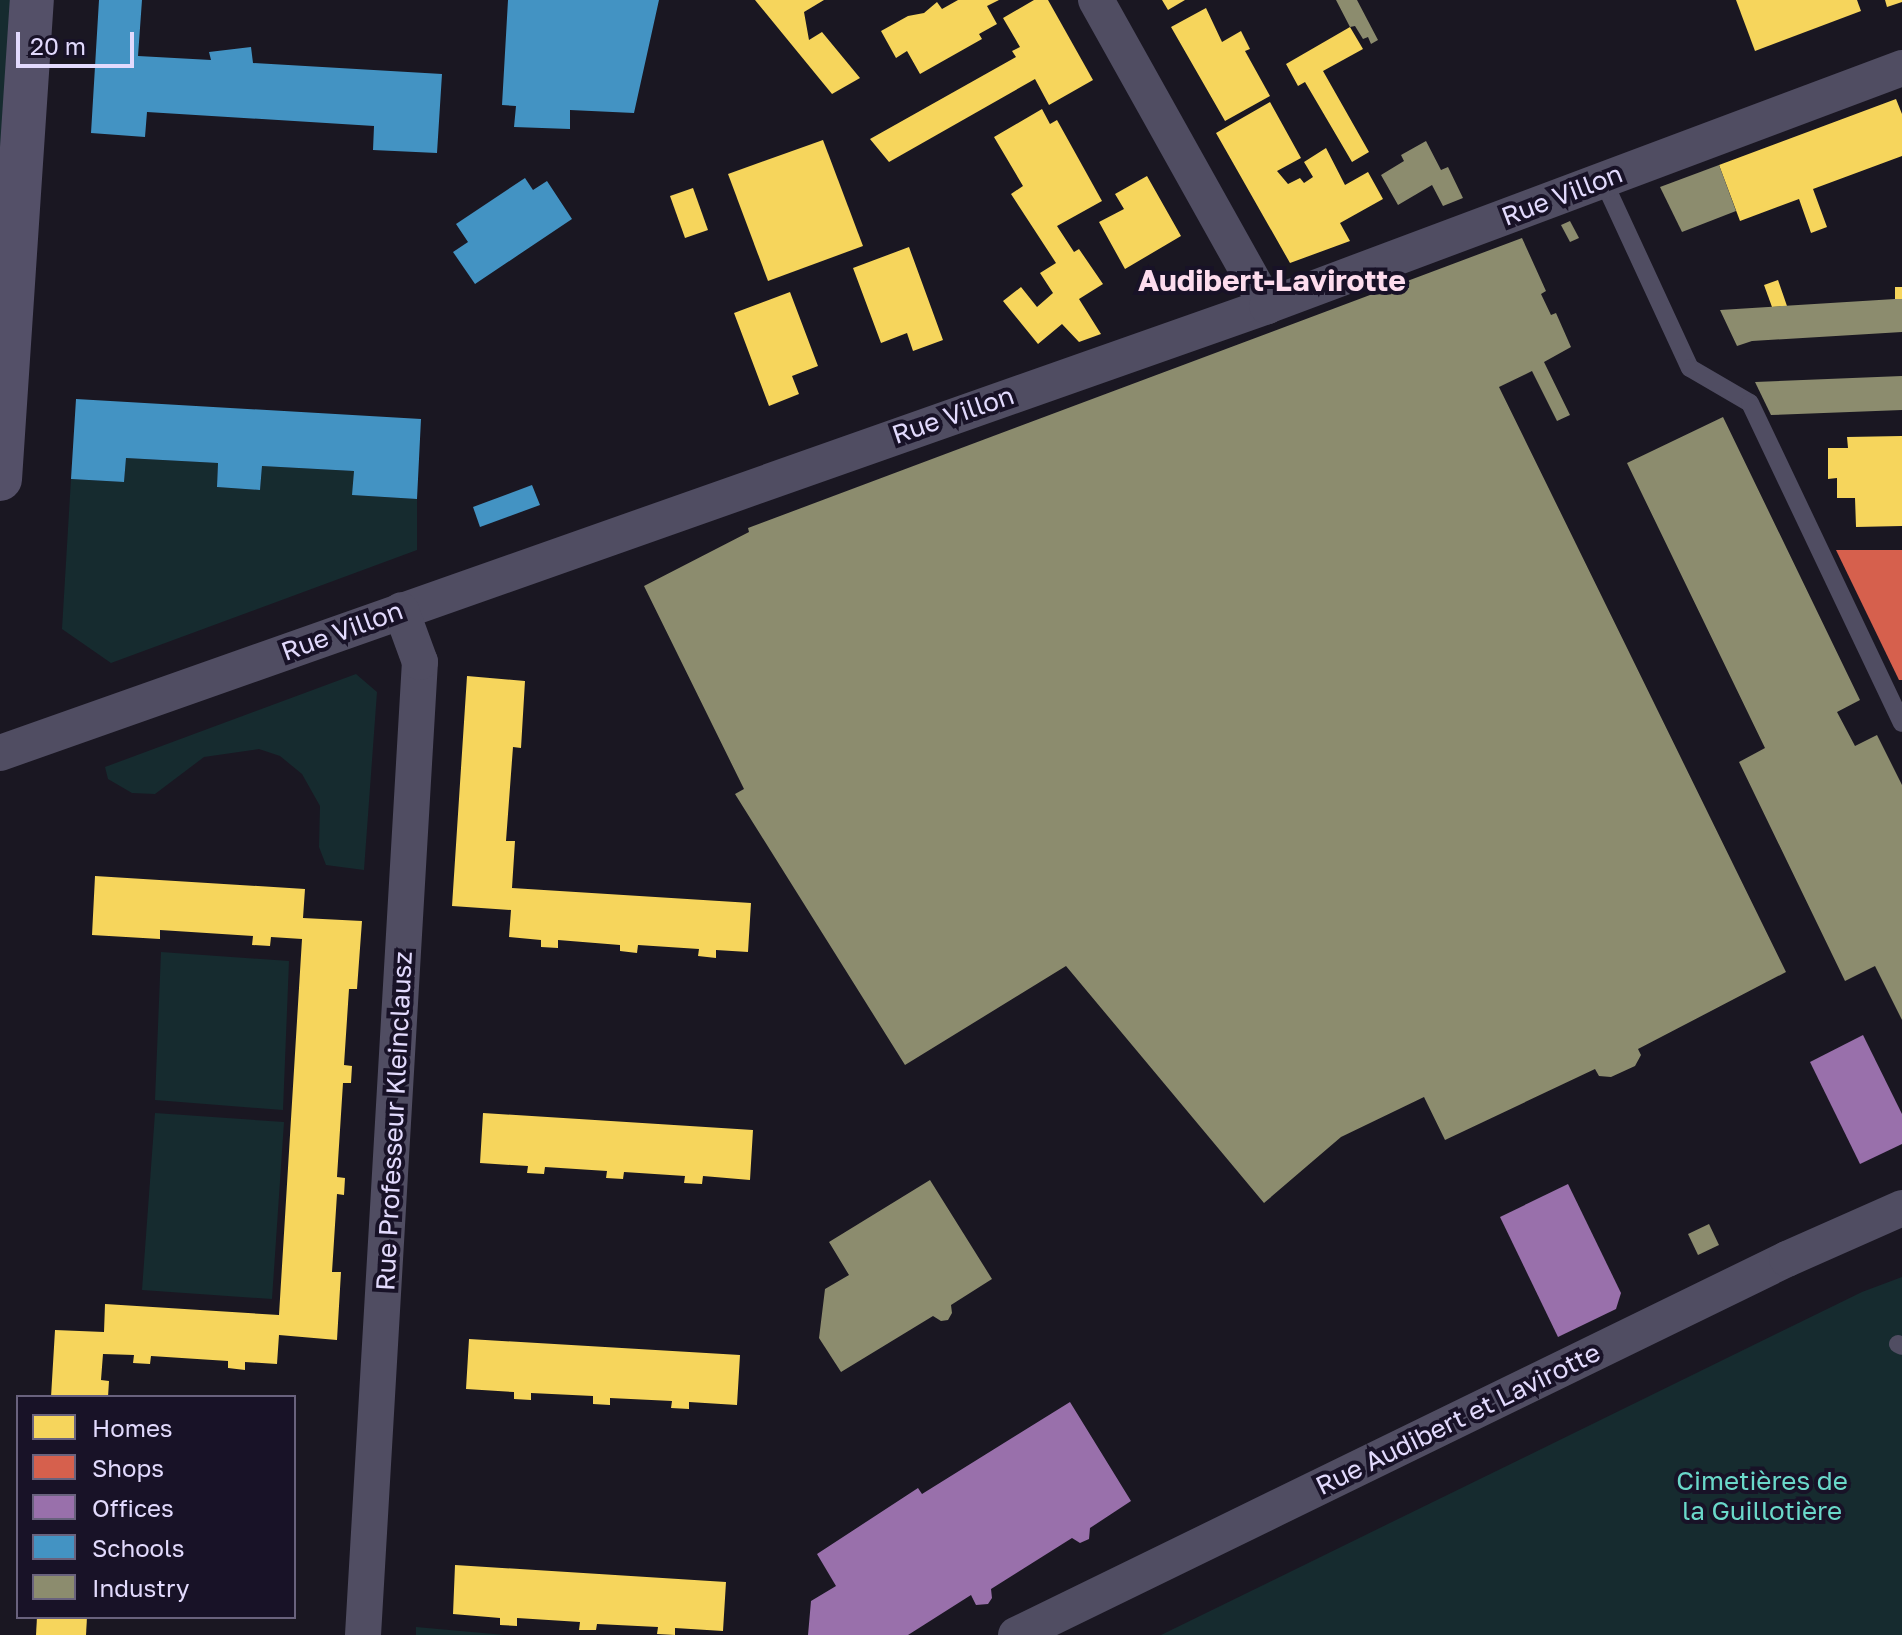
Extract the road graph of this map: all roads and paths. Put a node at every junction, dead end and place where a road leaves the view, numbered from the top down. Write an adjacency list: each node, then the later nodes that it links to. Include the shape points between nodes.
1 (32, 0): 6 (main road)
2 (1096, 0): 5 (street)
3 (1902, 68): 4 (street, Rue Villon)
4 (1603, 180): 5 (street, Rue Villon); 8 (lane, via 1690,368 1750,403)
5 (1267, 306): 7 (street, Rue Villon)
6 (0, 479)
7 (401, 610): 9 (street, Rue Villon); 11 (street, Rue Professeur Kleinclausz, via 420,662)
8 (1902, 723)
9 (0, 753)
10 (1902, 1208): 12 (street, Rue Audibert et Lavirotte, via 1773,1265)
11 (363, 1635)
12 (1016, 1635)

